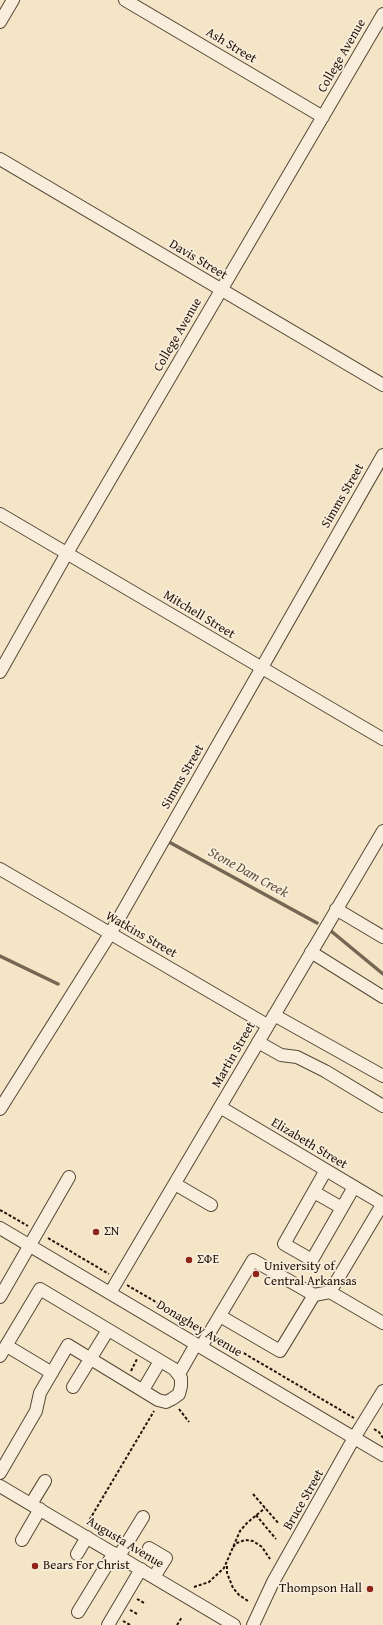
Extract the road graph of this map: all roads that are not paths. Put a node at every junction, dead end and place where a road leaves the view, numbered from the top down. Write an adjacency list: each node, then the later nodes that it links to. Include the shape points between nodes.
1 (13, 0): 4 (street)
2 (125, 0): 5 (street, Ash Street)
3 (383, 14): 5 (street, College Avenue)
4 (0, 22)
5 (322, 117): 7 (street, College Avenue)
6 (0, 159): 7 (street, Davis Street)
7 (221, 290): 8 (street, Davis Street); 11 (street, College Avenue)
8 (383, 385)
9 (383, 455): 12 (street, Simms Street)
10 (0, 514): 11 (street, Mitchell Street)
11 (67, 553): 12 (street, Mitchell Street); 13 (street, College Avenue)
12 (261, 668): 14 (street, Mitchell Street); 18 (street, Simms Street)
13 (0, 672)
14 (383, 739)
15 (383, 831): 17 (street, Martin Street)
16 (0, 868): 18 (street, Watkins Street)
17 (336, 909): 19 (street); 20 (street, Martin Street)
18 (110, 934): 22 (street, Watkins Street); 27 (street, Simms Street)
19 (383, 937)
20 (311, 952): 21 (street); 22 (street, Martin Street)
21 (383, 997)
22 (270, 1020): 23 (street, Martin Street); 24 (street, Watkins Street)
23 (258, 1042): 25 (street, via 281,1055 297,1057 325,1071); 26 (street, Martin Street)
24 (383, 1076)
25 (383, 1106)
26 (220, 1107): 28 (street, Elizabeth Street); 30 (street, Martin Street)
27 (0, 1108)
28 (326, 1170): 31 (street, Elizabeth Street); 32 (street)
29 (69, 1177): 37 (street)
30 (175, 1184): 34 (street); 39 (street, Martin Street)
31 (354, 1187): 33 (street, Elizabeth Street); 35 (street)
32 (314, 1192): 35 (street); 35 (street, via 284,1244 312,1260)
33 (383, 1204): 38 (street)
34 (212, 1205)
35 (342, 1208)
36 (0, 1228): 37 (street, Donaghey Avenue)
37 (29, 1245): 39 (street, Donaghey Avenue); 41 (street)
38 (330, 1292): 40 (street); 43 (street)
39 (110, 1293): 45 (street, Donaghey Avenue)
40 (314, 1295): 42 (street, via 280,1351); 42 (street, via 253,1260)
41 (0, 1297)
42 (220, 1316): 45 (street)
43 (383, 1323)
44 (108, 1330): 46 (street, via 40,1289); 47 (street); 48 (street)
45 (199, 1346): 50 (street); 54 (street, Donaghey Avenue)
46 (3, 1351): 49 (street)
47 (91, 1359): 49 (street, via 68,1345); 51 (street); 52 (street)
48 (160, 1361): 50 (street); 52 (street)
49 (52, 1373): 56 (street, via 40,1393 36,1411)
50 (179, 1374): 52 (street, via 179,1394 166,1402)
51 (73, 1387)
52 (143, 1390)
53 (383, 1391): 54 (street, Bruce Street)
54 (354, 1438): 55 (street, Donaghey Avenue); 71 (street, Bruce Street, via 273,1582)
55 (383, 1455)
56 (0, 1473)
57 (45, 1481): 59 (street)
58 (0, 1486): 59 (street, Augusta Avenue)
59 (36, 1507): 61 (street, Augusta Avenue); 62 (street)
60 (143, 1517): 65 (street)
61 (88, 1537): 64 (street); 65 (street, Augusta Avenue)
62 (22, 1540)
63 (149, 1548): 67 (street, via 166,1558)
64 (78, 1554)
65 (116, 1554): 66 (street, Augusta Avenue); 68 (street)
66 (141, 1569): 67 (street, Augusta Avenue); 69 (street)
67 (154, 1577): 70 (street, Augusta Avenue)
68 (78, 1612)
69 (108, 1625)
70 (234, 1625)
71 (253, 1625)

